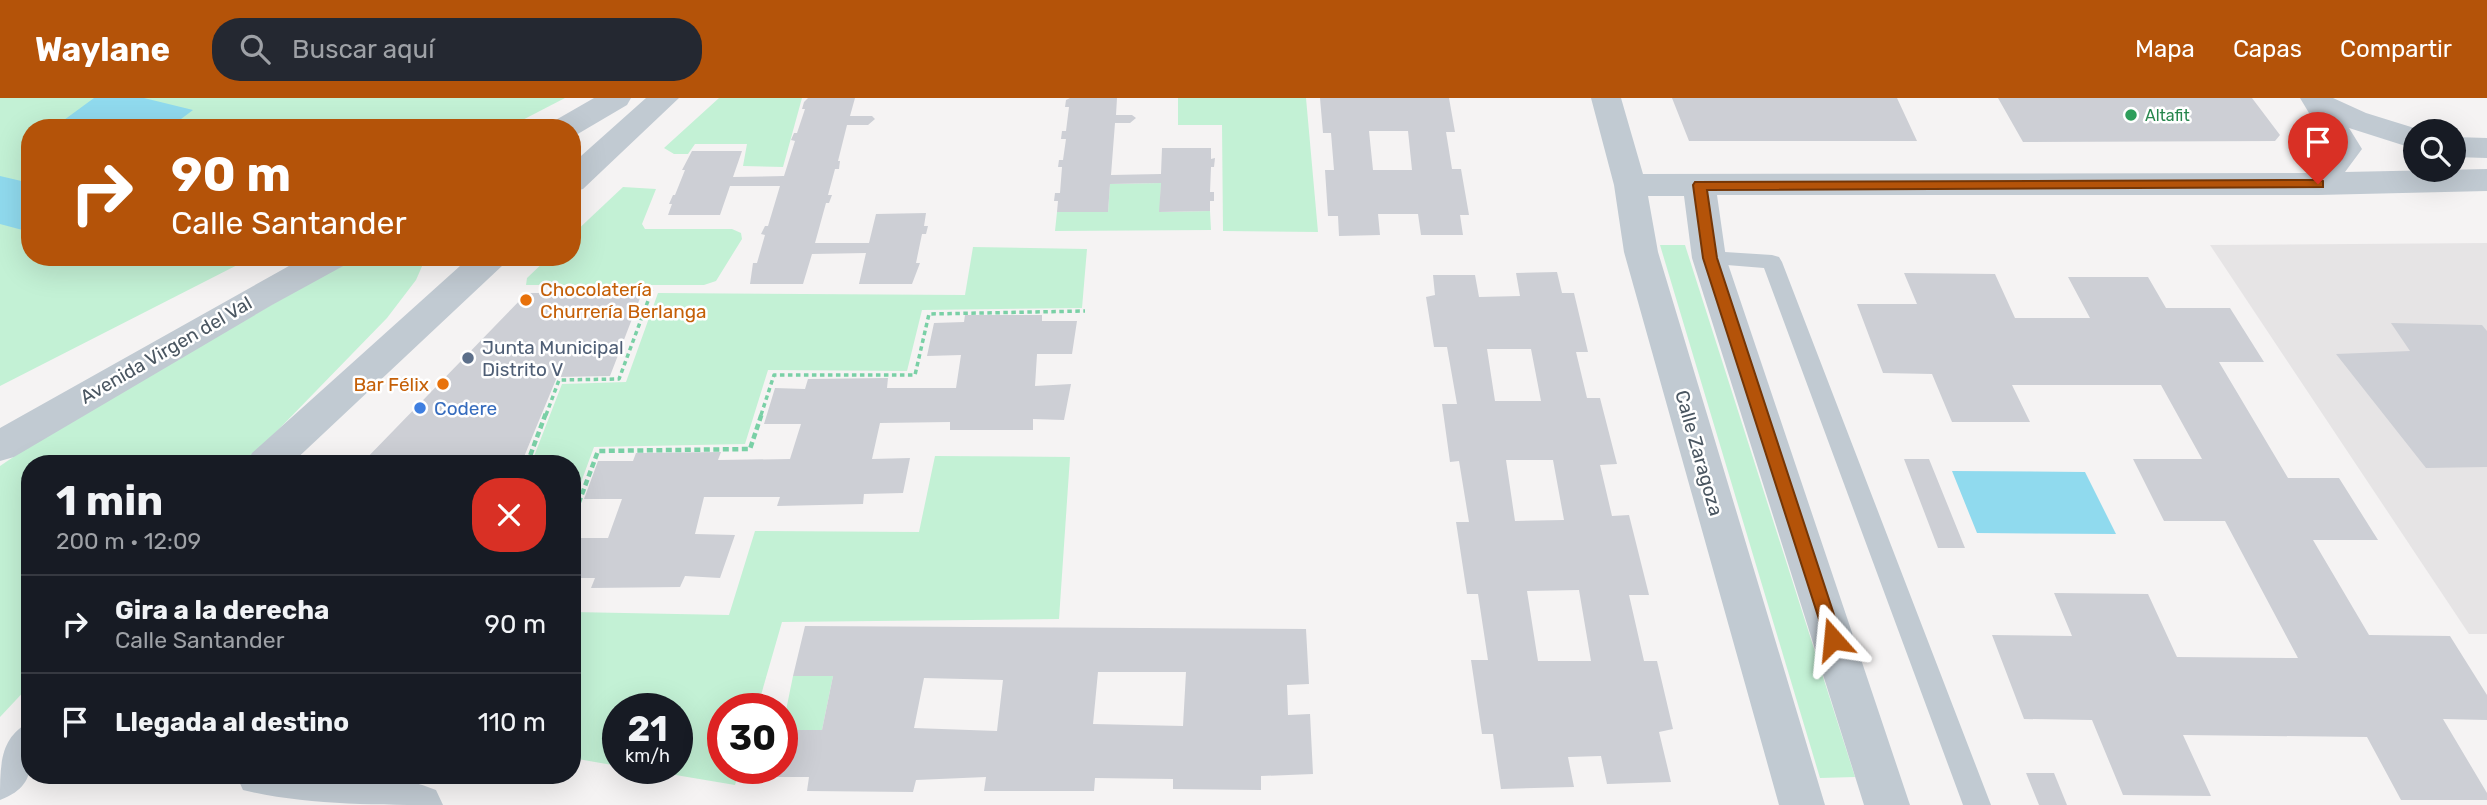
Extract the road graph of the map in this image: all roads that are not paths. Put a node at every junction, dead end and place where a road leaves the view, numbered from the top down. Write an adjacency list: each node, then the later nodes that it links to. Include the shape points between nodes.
1 (616, 98): 5 (street)
2 (664, 98): 9 (street)
3 (1606, 98): 12 (street, Calle Zaragoza)
4 (2317, 100): 6 (street, via 2355,120); 11 (street, via 2346,149)
5 (580, 119)
6 (2403, 135)
7 (2466, 147): 8 (street)
8 (2487, 148)
9 (581, 174)
10 (2487, 180): 11 (street)
11 (2318, 184): 13 (street)
12 (1630, 185): 13 (street); 23 (street, Calle Zaragoza, via 1641,252)
13 (1699, 185): 14 (street)
14 (1710, 258): 24 (street); 25 (lane, via 1772,262)
15 (316, 266): 17 (street, Avenida Virgen del Val)
16 (481, 266): 18 (street)
17 (0, 446)
18 (276, 455)
19 (21, 753): 20 (street)
20 (0, 779)
21 (307, 784): 22 (street)
22 (420, 805)
23 (1802, 805)
24 (1887, 805)
25 (1977, 805)

